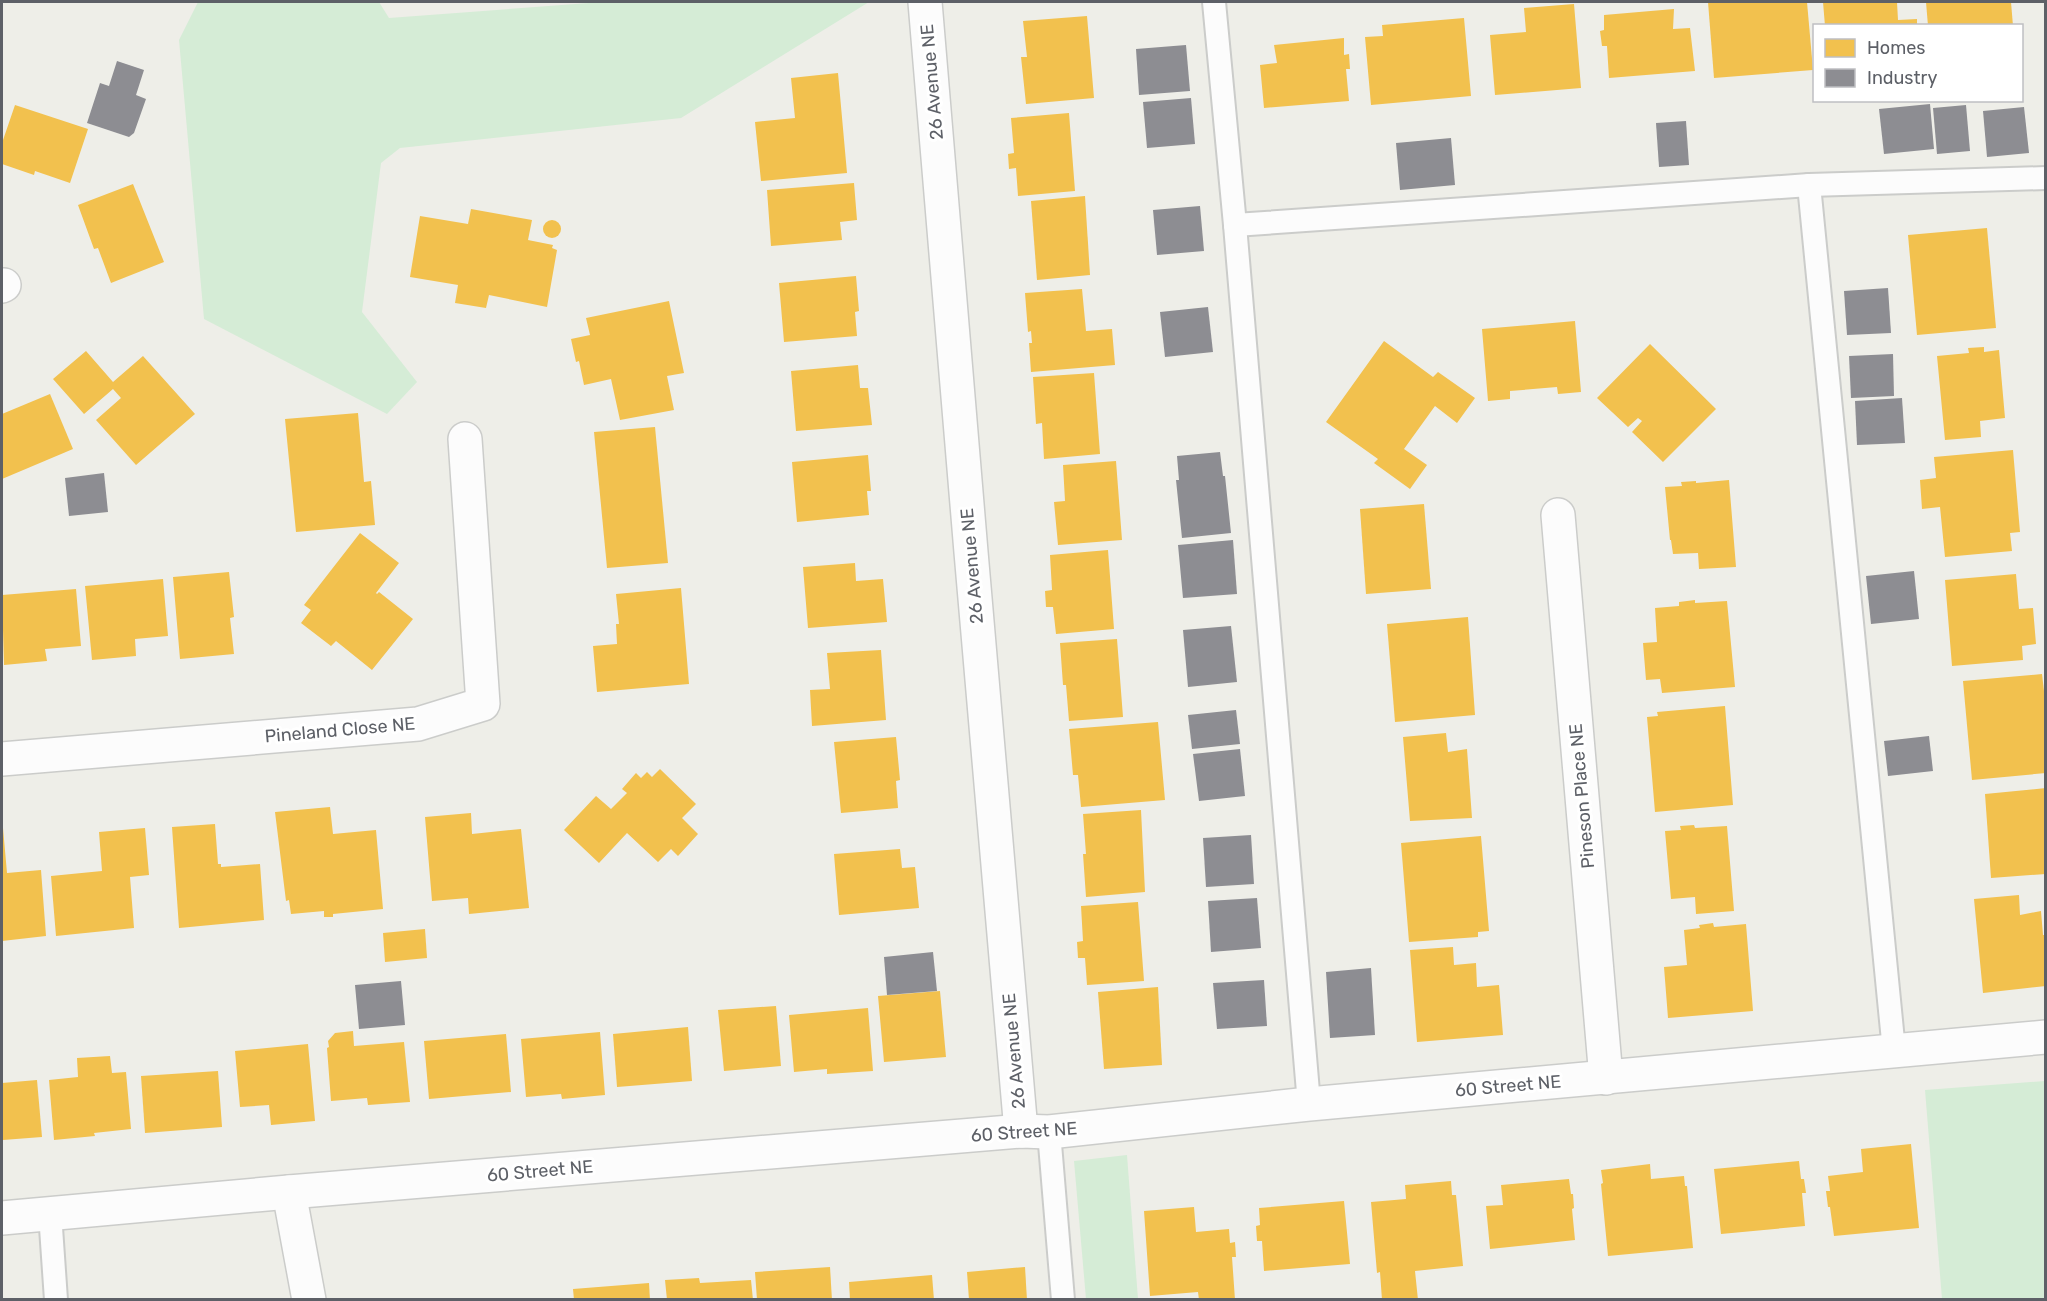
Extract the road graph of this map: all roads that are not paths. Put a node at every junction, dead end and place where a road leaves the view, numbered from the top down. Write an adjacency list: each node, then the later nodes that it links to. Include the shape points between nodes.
1 (925, 2): 13 (street, 26 Avenue NE, via 970,552)
2 (1214, 2): 5 (lane)
3 (2046, 178): 4 (lane)
4 (1809, 185): 5 (lane); 10 (lane)
5 (1235, 225): 12 (lane)
6 (465, 439): 8 (street, Pineland Close NE, via 483,704 418,724)
7 (1558, 515): 11 (street, Pineson Place NE)
8 (2, 759)
9 (2046, 1037): 10 (street, 60 Street NE)
10 (1894, 1052): 11 (street, 60 Street NE)
11 (1606, 1078): 12 (street, 60 Street NE)
12 (1309, 1104): 13 (street, 60 Street NE)
13 (1035, 1131): 14 (street, 60 Street NE); 19 (lane)
14 (289, 1192): 15 (street, 60 Street NE); 18 (street)
15 (50, 1213): 16 (street, 60 Street NE); 17 (lane)
16 (2, 1218)
17 (56, 1299)
18 (309, 1299)
19 (1063, 1299)

